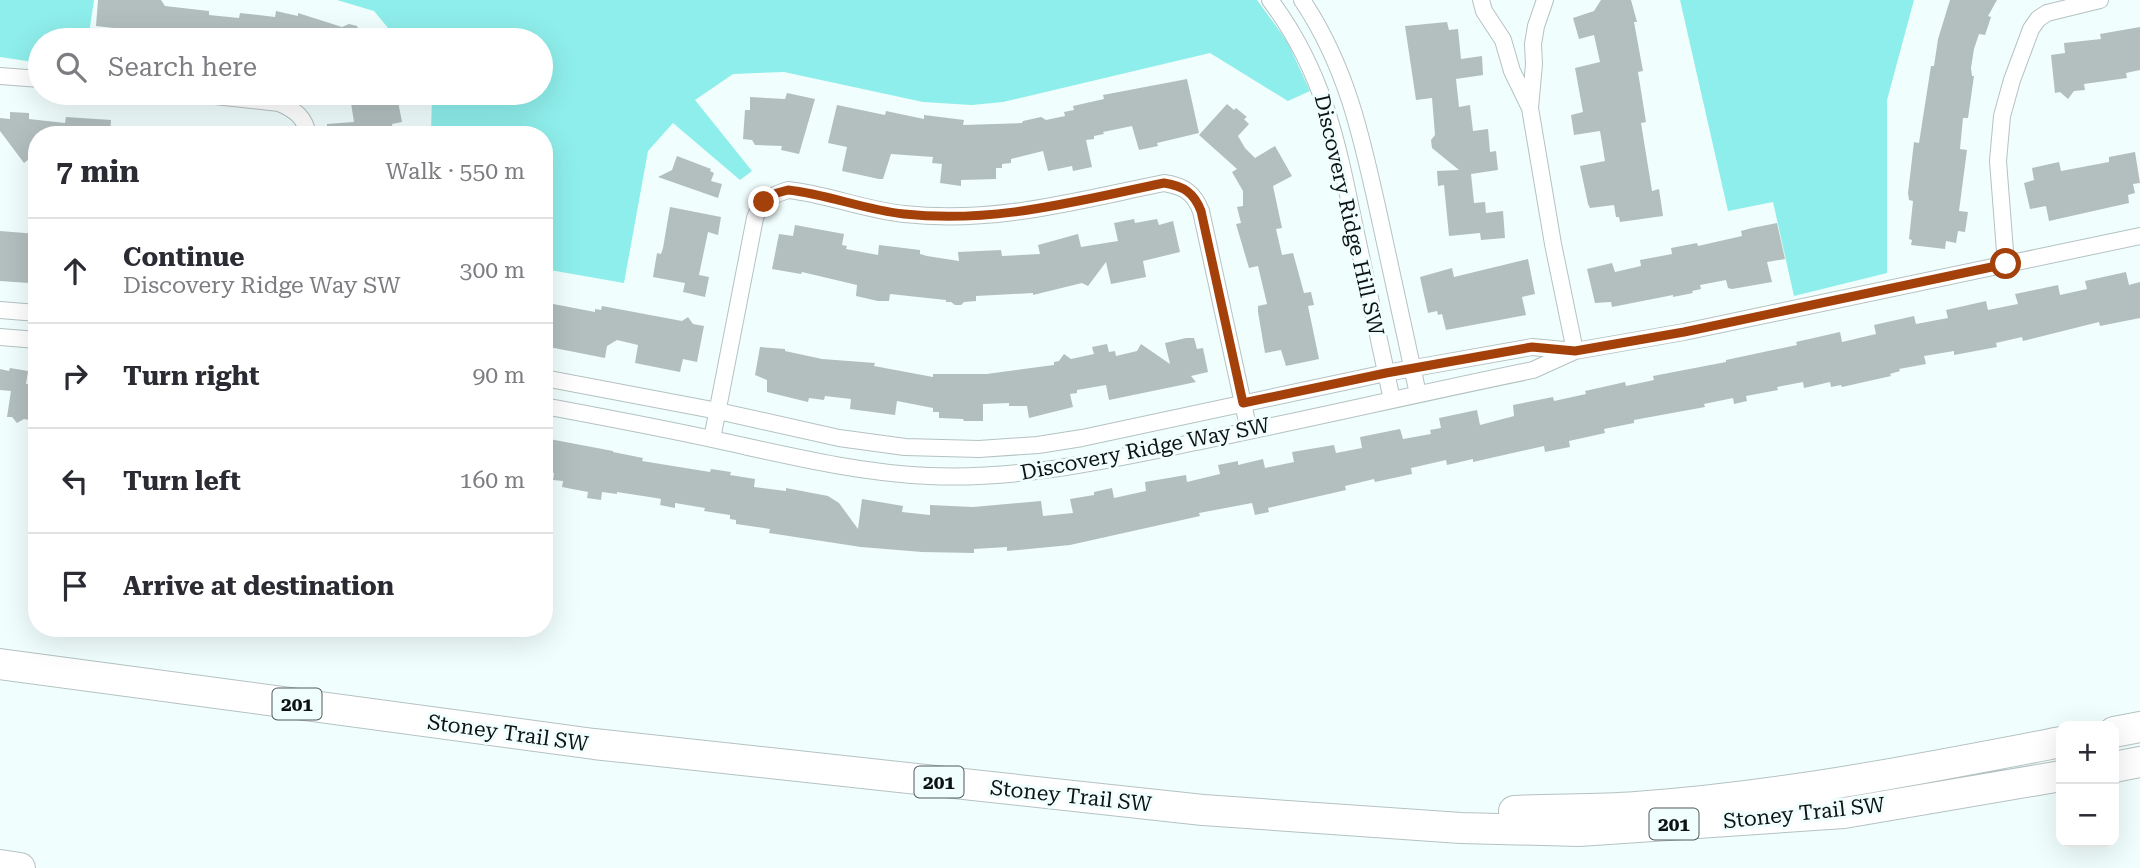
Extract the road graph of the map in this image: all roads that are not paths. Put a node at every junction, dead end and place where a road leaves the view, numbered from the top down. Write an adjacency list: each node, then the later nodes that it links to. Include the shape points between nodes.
1 (1270, 0): 19 (street, Discovery Ridge Hill SW, via 1298,43 1326,105)
2 (1302, 0): 18 (street, Discovery Ridge Hill SW, via 1341,71 1360,127)
3 (1481, 0): 9 (street, via 1503,40)
4 (1545, 0): 9 (street, via 1533,44)
5 (2100, 0): 12 (street, via 2038,19 2012,80 2002,116 1998,161)
6 (0, 76): 7 (street)
7 (28, 78)
8 (284, 105): 10 (street, via 300,115)
9 (1530, 108): 17 (street)
10 (304, 126)
11 (2140, 236): 12 (street, Discovery Ridge Way SW)
12 (2006, 264): 17 (street, Discovery Ridge Way SW, via 1732,323)
13 (0, 310): 14 (street)
14 (28, 312)
15 (0, 337): 16 (street)
16 (28, 339)
17 (1575, 351): 18 (street, Discovery Ridge Way SW, via 1532,347); 21 (street, Discovery Ridge Way SW, via 1533,370)
18 (1412, 368): 19 (street, Discovery Ridge Way SW); 21 (street, Discovery Ridge Hill SW)
19 (1386, 373): 22 (street, Discovery Ridge Hill SW); 23 (street, Discovery Ridge Way SW)
20 (553, 379): 25 (street, Discovery Ridge Way SW)
21 (1418, 394): 22 (street, Discovery Ridge Way SW)
22 (1392, 400): 26 (street, Discovery Ridge Way SW)
23 (1243, 403): 25 (street, via 1201,211 1187,190 1164,183 981,217 900,214 798,191 777,193 764,202 755,218); 26 (street); 28 (street, Discovery Ridge Way SW, via 1082,438)
24 (553, 408): 27 (street, Discovery Ridge Way SW)
25 (718, 411): 27 (street); 28 (street, Discovery Ridge Way SW, via 871,443)
26 (1249, 431): 29 (street, Discovery Ridge Way SW, via 1087,465)
27 (712, 439): 29 (street, Discovery Ridge Way SW, via 869,471)
28 (979, 449): 29 (street)
29 (980, 477)
30 (0, 664): 37 (highway, Stoney Trail SW / 201, via 594,744)
31 (2140, 727): 32 (highway)
32 (2119, 731)
33 (2056, 743): 37 (highway, via 1795,790 1636,807 1479,812 1338,805)
34 (2140, 762): 35 (highway)
35 (2119, 766)
36 (2056, 777): 37 (highway, Stoney Trail SW / 201, via 1844,813 1580,831)
37 (1285, 817)
38 (0, 865): 39 (highway)
39 (20, 868)

